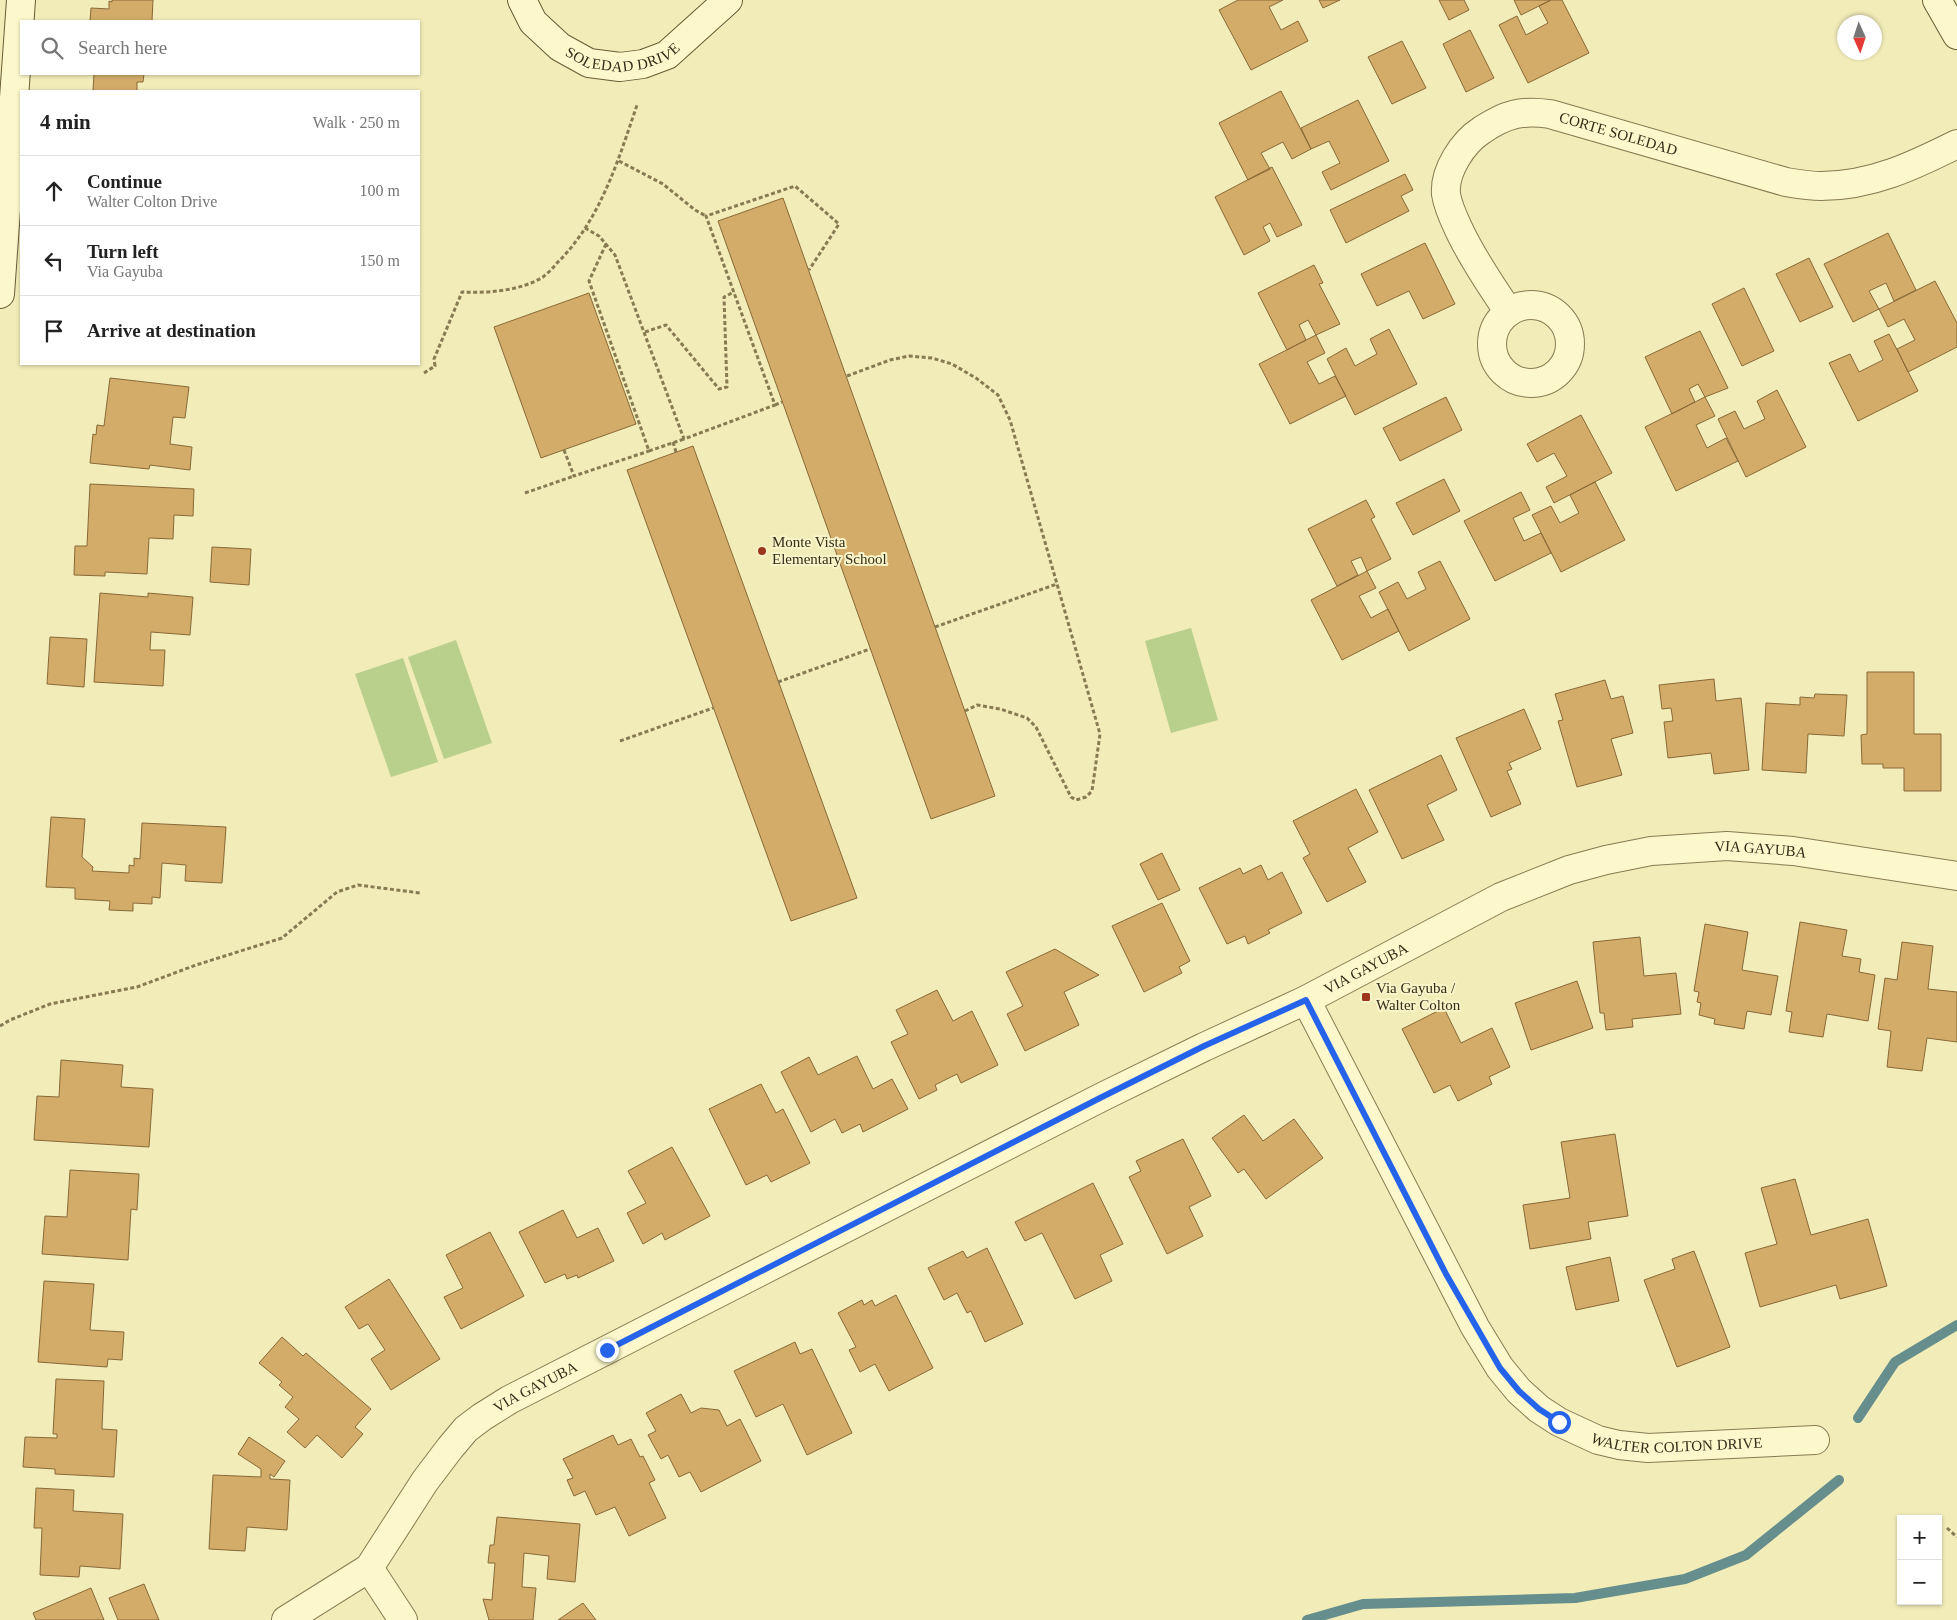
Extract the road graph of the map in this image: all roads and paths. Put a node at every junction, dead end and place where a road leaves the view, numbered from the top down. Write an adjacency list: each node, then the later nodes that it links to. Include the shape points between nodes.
1 (22, 0): 5 (street)
2 (522, 0): 3 (street, SOLEDAD DRIVE, via 533,22 560,47 590,63 620,67 644,64 667,56)
3 (728, 0)
4 (1937, 0): 7 (street)
5 (21, 20)
6 (20, 27): 16 (street)
7 (1957, 35)
8 (637, 106): 10 (path)
9 (1957, 144): 17 (street, CORTE SOLEDAD, via 1888,176 1820,186 1786,182 1550,114 1516,113 1498,119 1461,148 1450,170 1446,193 1451,213 1476,265)
10 (619, 161): 11 (path, via 663,184); 12 (path)
11 (706, 216): 14 (path, via 795,186 839,224); 15 (path)
12 (585, 228): 13 (path); 19 (path, via 566,255 544,276 520,287 483,293 462,292 434,359 435,366)
13 (606, 244): 18 (path, via 615,255); 26 (path, via 589,281)
14 (809, 270)
15 (734, 292): 18 (path, via 724,297 727,387 720,389 666,325); 22 (path)
16 (0, 294)
17 (1508, 312)
18 (645, 332): 23 (path)
19 (424, 373)
20 (846, 376): 30 (path, via 909,356 932,358 952,364 998,395 1010,420)
21 (782, 402): 22 (path)
22 (775, 405): 23 (path)
23 (684, 439): 24 (path)
24 (672, 442): 26 (path); 27 (path)
25 (564, 450): 28 (path)
26 (649, 450): 28 (path)
27 (676, 452)
28 (574, 476): 29 (path)
29 (525, 493)
30 (1057, 584): 31 (path); 35 (path, via 1100,734 1092,791 1076,800 1071,797 1036,727 1027,718 977,705)
31 (935, 627)
32 (870, 649): 33 (path)
33 (778, 682)
34 (713, 708): 36 (path)
35 (965, 710)
36 (620, 741)
37 (1957, 876): 39 (street, VIA GAYUBA, via 1758,848 1726,846 1651,851 1569,870 1501,897)
38 (420, 894): 40 (path, via 358,885 338,892 282,938 137,987 50,1004)
39 (1306, 1000): 41 (street, WALTER COLTON DRIVE, via 1475,1327 1500,1368 1539,1409 1580,1432 1618,1445 1648,1448); 44 (street, VIA GAYUBA, via 1102,1097 510,1400 466,1429 450,1448)
40 (0, 1026)
41 (1815, 1440)
42 (1947, 1528): 43 (path)
43 (1957, 1537)
44 (369, 1568): 45 (street, VIA GAYUBA); 46 (street)
45 (286, 1620)
46 (403, 1620)

